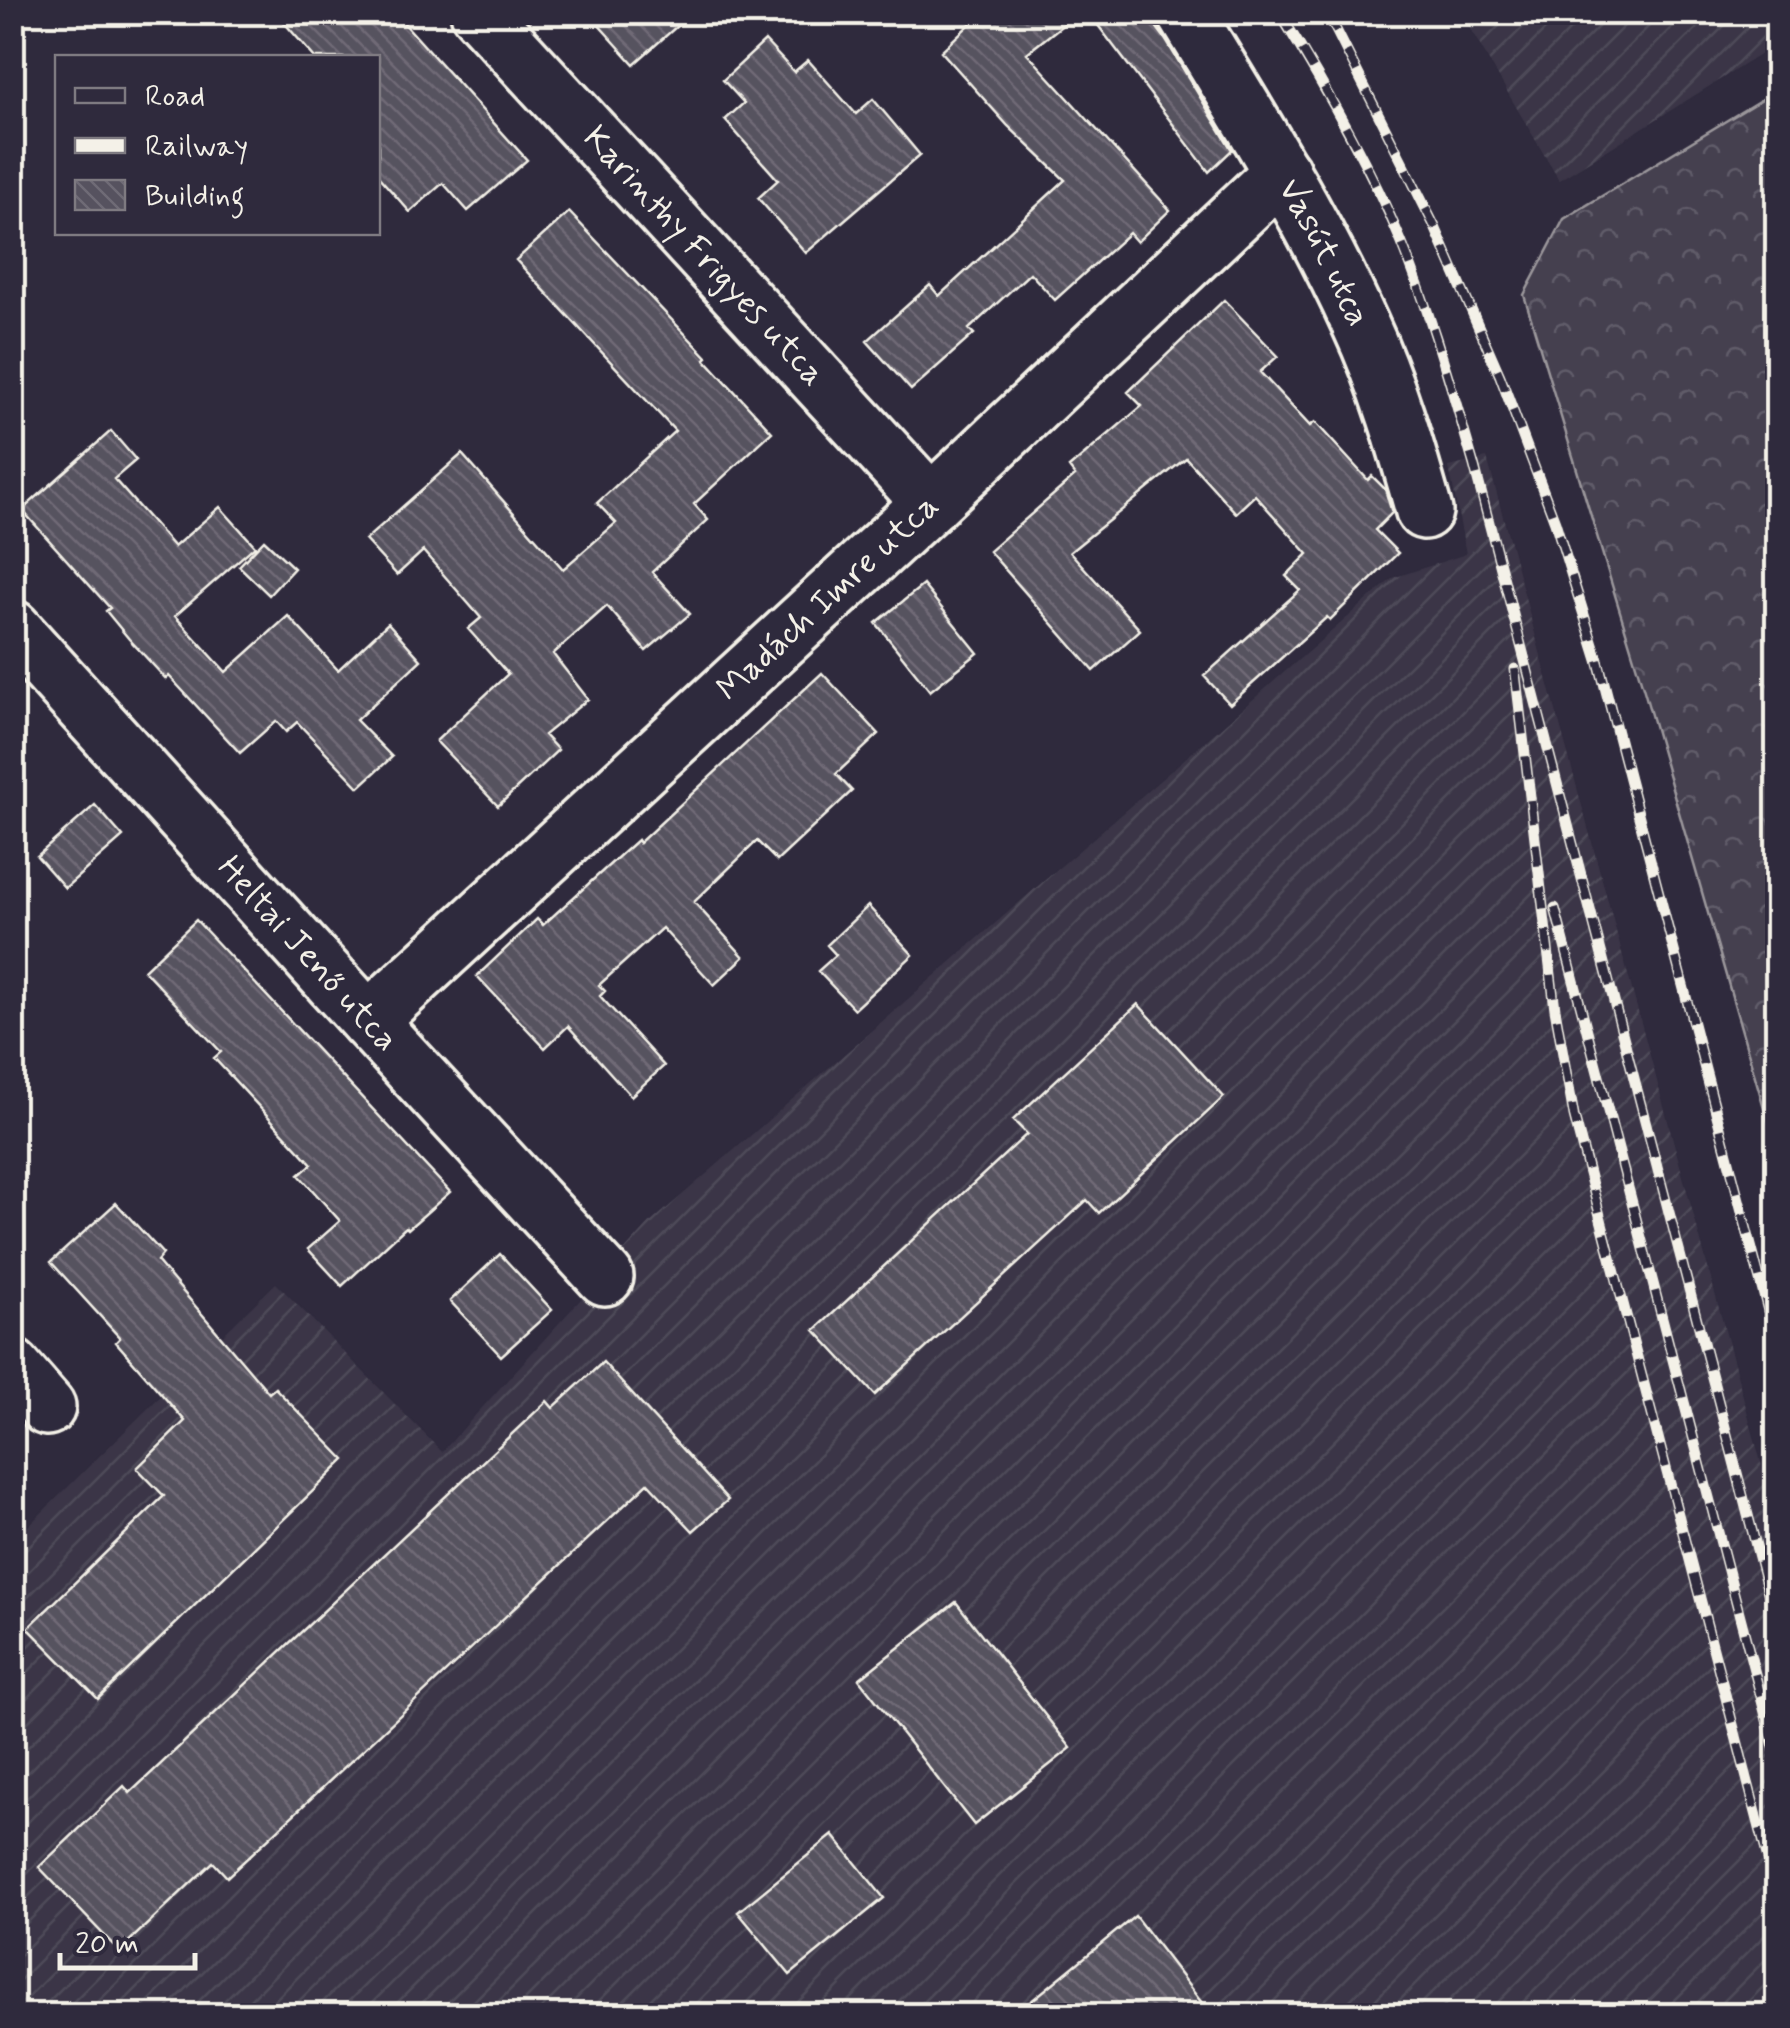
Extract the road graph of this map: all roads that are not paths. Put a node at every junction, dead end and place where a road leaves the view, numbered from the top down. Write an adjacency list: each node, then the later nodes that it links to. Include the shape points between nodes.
1 (479, 12): 4 (street, Karinthy Frigyes utca)
2 (1184, 12): 3 (street, Vasút utca)
3 (1282, 172): 4 (street, Madách Imre utca); 5 (street, Vasút utca, via 1360,323)
4 (931, 503): 7 (street, Madách Imre utca)
5 (1424, 511)
6 (12, 628): 7 (street, Heltai Jenő utca)
7 (368, 1021): 8 (street, Heltai Jenő utca)
8 (605, 1277)

